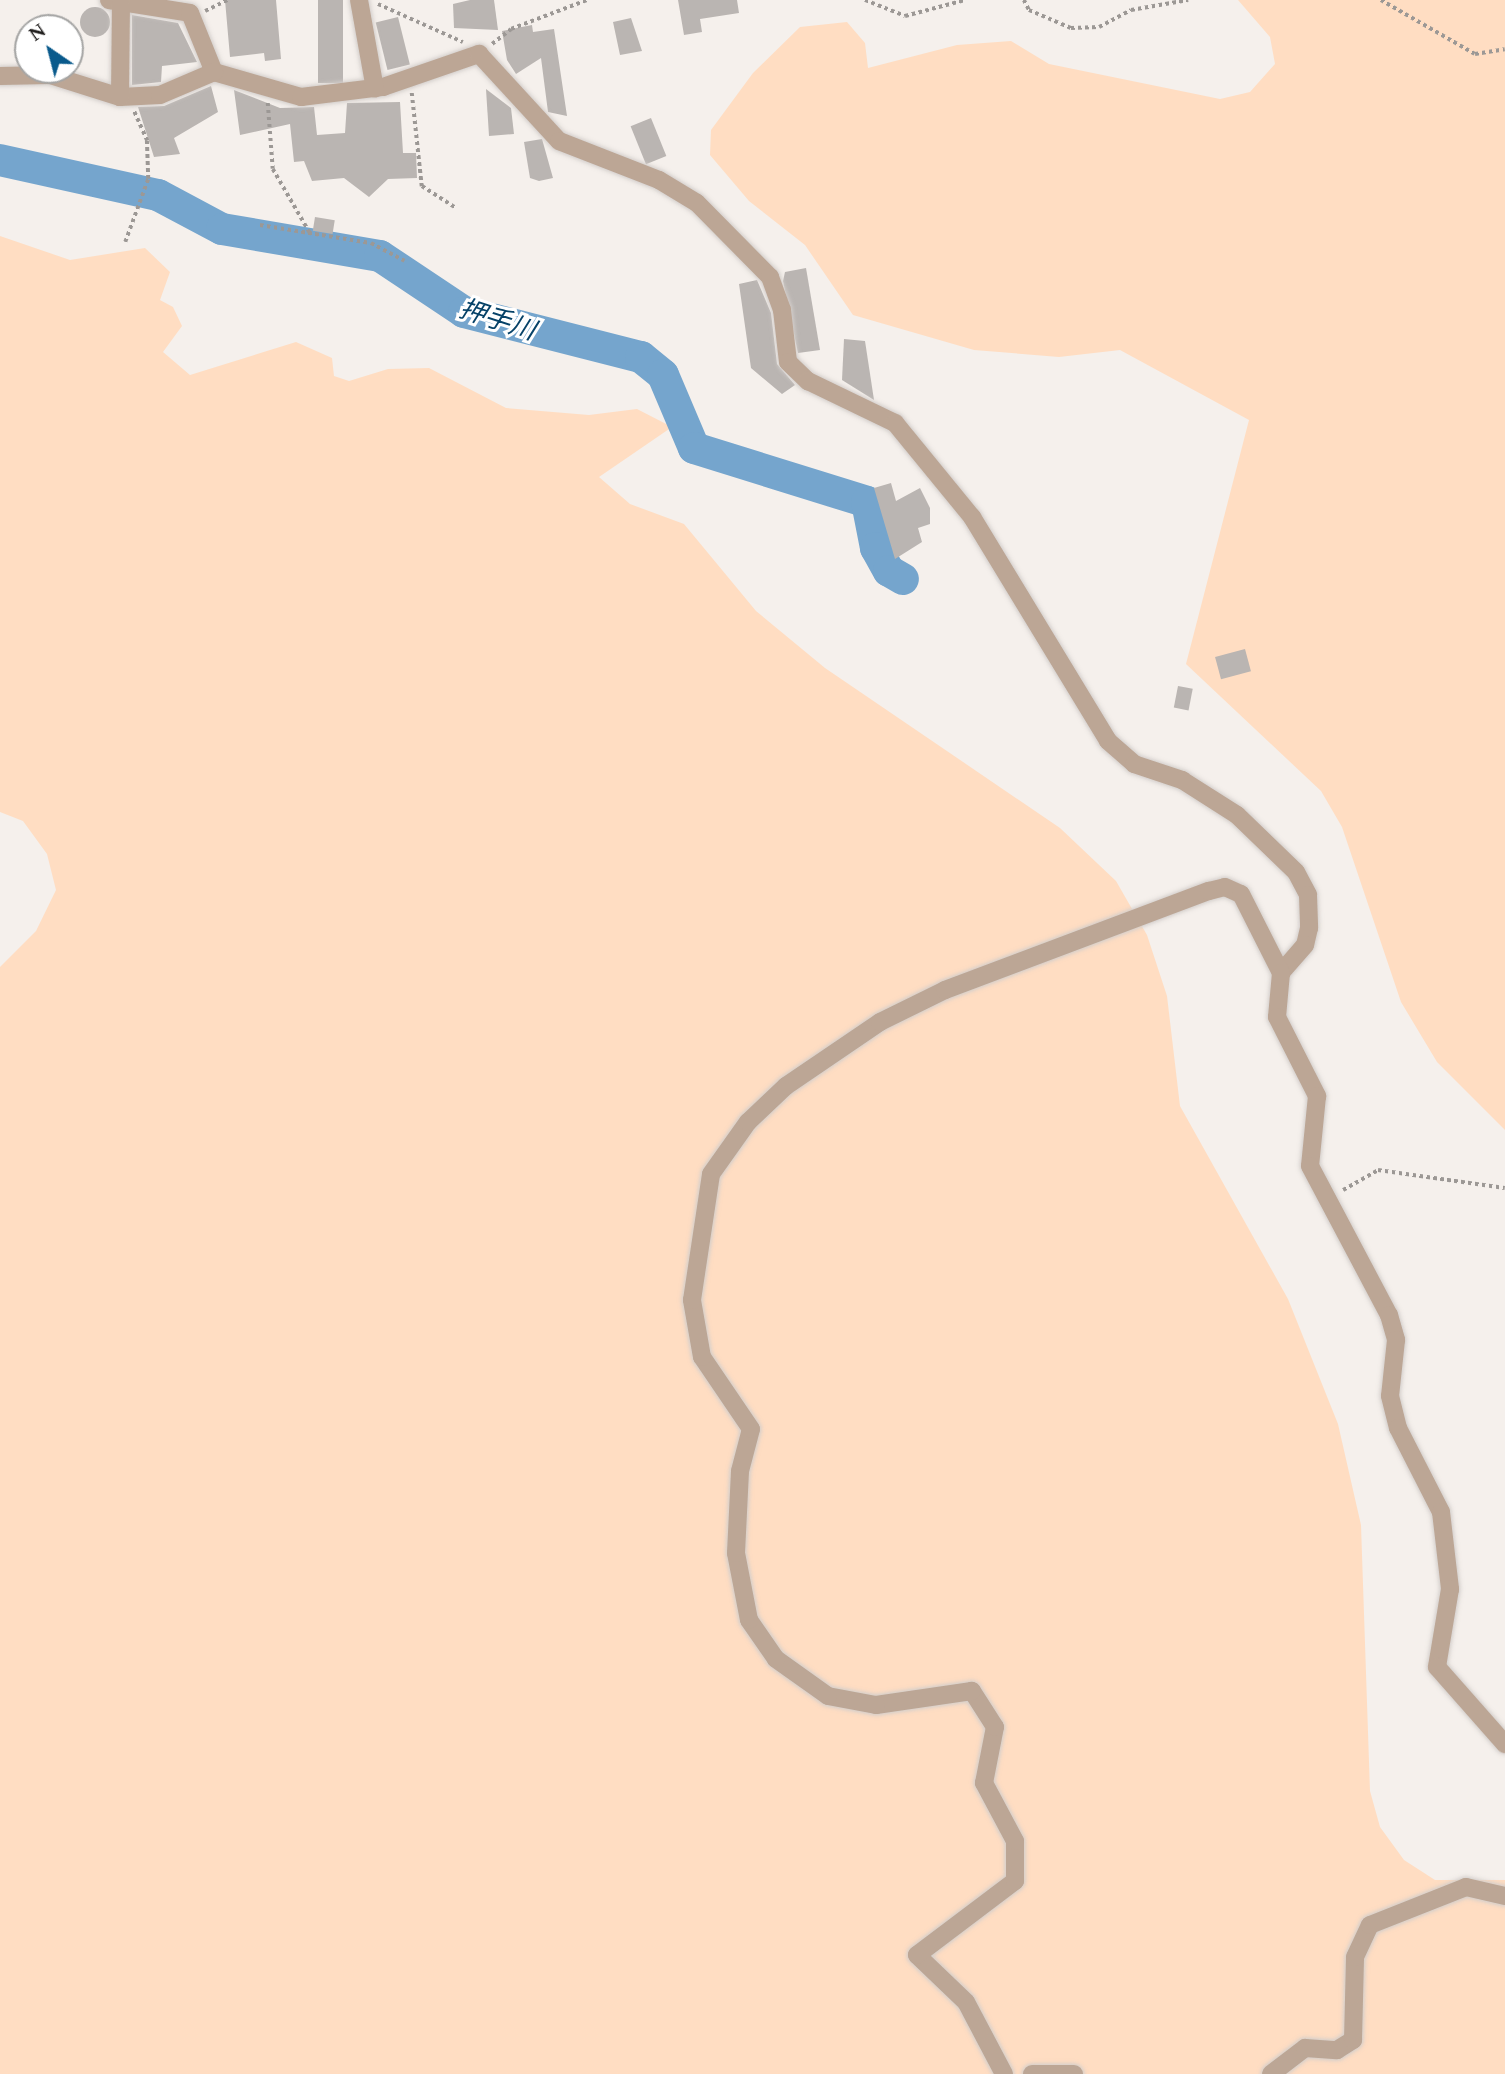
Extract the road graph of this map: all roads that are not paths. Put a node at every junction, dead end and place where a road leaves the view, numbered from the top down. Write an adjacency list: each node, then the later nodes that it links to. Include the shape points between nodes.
1 (359, 0): 5 (street)
2 (115, 2): 3 (street, via 193,15); 6 (street)
3 (214, 72): 5 (street, via 301,97); 6 (street, via 160,95)
4 (0, 76): 6 (street, via 33,72)
5 (375, 89): 7 (street, via 480,54 559,141 682,190 711,214 770,277 788,362 808,381 895,423 937,472 996,552 1113,747 1237,815 1296,872 1308,895 1310,928 1305,945)
6 (124, 97)
7 (1281, 973): 8 (street, via 1277,1017 1317,1096 1310,1166 1389,1315 1396,1340 1390,1396 1398,1429 1434,1494 1450,1549 1437,1667); 10 (street, via 1241,894 1225,887 1209,891 945,990 880,1022 786,1086 748,1122 711,1174 692,1300 702,1357 751,1429 740,1471 736,1553 748,1620 776,1659 828,1696 876,1705 972,1691 995,1727 984,1783 1015,1840 1015,1881 917,1955 966,2002)
8 (1505, 1744)
9 (1505, 1896): 13 (street, via 1466,1887 1370,1925 1355,1957 1353,2040 1337,2050 1306,2048)
10 (1004, 2074)
11 (1032, 2074): 12 (street)
12 (1074, 2074)
13 (1271, 2074)

